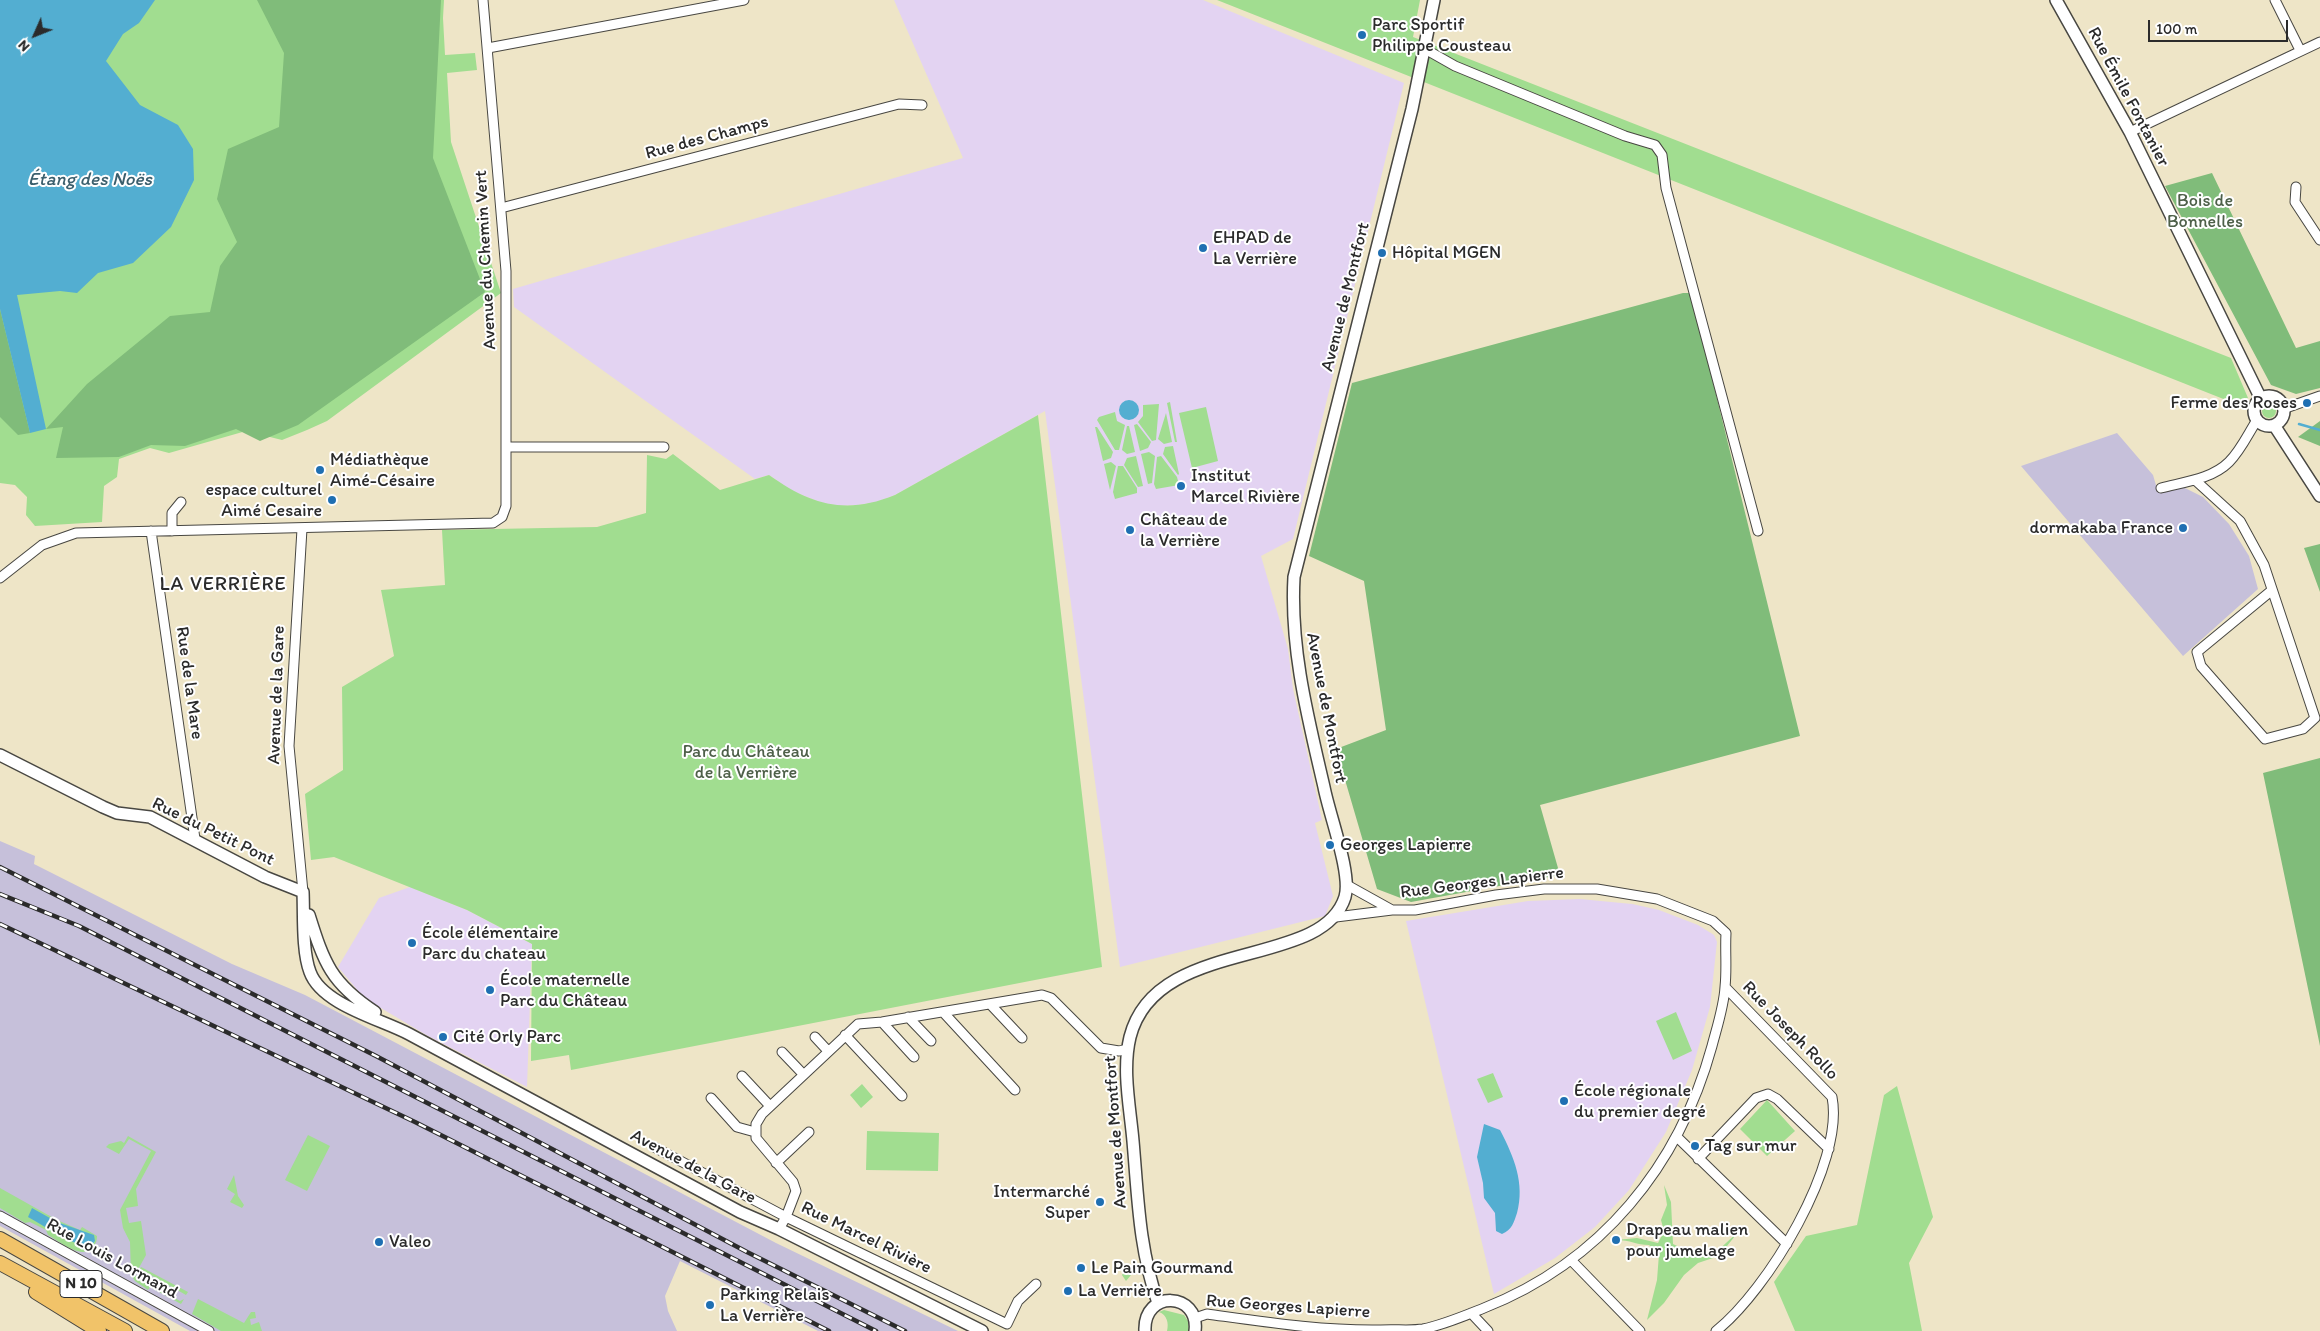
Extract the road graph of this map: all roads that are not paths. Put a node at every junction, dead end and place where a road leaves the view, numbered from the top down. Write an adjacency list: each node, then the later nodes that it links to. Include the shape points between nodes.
1 (484, 0): 7 (street, Avenue du Chemin Vert)
2 (744, 0): 7 (street)
3 (1434, 0): 8 (street, Avenue de Montfort)
4 (2056, 0): 11 (street, Rue Émile Fontanier)
5 (2275, 0): 9 (street)
6 (2320, 42): 9 (street)
7 (488, 48): 13 (street, Avenue du Chemin Vert)
8 (1425, 49): 29 (street, via 1464,70 1654,145 1662,155 1666,188); 34 (street, Avenue de Montfort, via 1294,578 1293,626 1298,662)
9 (2300, 50): 11 (street)
10 (922, 105): 13 (street, Rue des Champs, via 899,104)
11 (2130, 132): 16 (street, Rue Émile Fontanier)
12 (2296, 187): 14 (street, via 2295,202)
13 (501, 208): 20 (street, Avenue du Chemin Vert, via 506,271)
14 (2320, 240)
15 (2320, 396): 17 (street)
16 (2261, 398): 17 (street, via 2275,398); 18 (street, via 2254,410)
17 (2283, 409): 19 (street, via 2281,419)
18 (2256, 420): 19 (street, via 2264,425); 22 (street, via 2229,462)
19 (2274, 425): 24 (street)
20 (507, 447): 21 (street); 26 (street, Avenue du Chemin Vert, via 506,506 502,517 493,522)
21 (664, 447)
22 (2195, 480): 23 (street); 31 (street, via 2240,521 2264,565)
23 (2161, 488)
24 (2320, 496)
25 (181, 502): 28 (street, via 172,513)
26 (302, 529): 28 (street); 35 (street, Avenue de la Gare, via 289,746)
27 (151, 531): 28 (street); 30 (street, via 76,533 42,545); 33 (street, Rue de la Mare)
28 (172, 531)
29 (1758, 531)
30 (0, 578)
31 (2272, 591): 31 (street, via 2197,652 2201,666 2265,739 2303,729 2315,718)
32 (0, 754): 33 (street, Rue du Petit Pont, via 102,807 117,813 150,817)
33 (195, 839): 35 (street, Rue du Petit Pont, via 264,877)
34 (1347, 885): 36 (street, Rue Georges Lapierre); 37 (street, Avenue de Montfort)
35 (303, 892): 43 (street, Avenue de la Gare, via 321,955 334,976 348,992); 43 (street, Avenue de la Gare, via 307,960 315,982 341,1003)
36 (1392, 910): 37 (street, Rue Georges Lapierre); 38 (street, Rue Georges Lapierre, via 1416,910 1544,889 1597,889 1657,899 1713,921 1726,933)
37 (1336, 917): 48 (street, Avenue de Montfort, via 1307,936 1207,966 1174,981 1141,1013 1134,1024)
38 (1725, 987): 60 (street, Rue Georges Lapierre, via 1701,1082); 62 (street, Rue Joseph Rollo, via 1832,1097 1835,1110)
39 (990, 1004): 40 (street); 46 (street); 48 (street, via 1042,995 1051,998 1101,1048)
40 (943, 1012): 41 (street); 54 (street)
41 (908, 1017): 42 (street); 47 (street)
42 (882, 1022): 44 (street, via 858,1024); 51 (street)
43 (392, 1025): 67 (street, Avenue de la Gare)
44 (846, 1035): 49 (street); 55 (street)
45 (815, 1037): 49 (street)
46 (1022, 1038)
47 (931, 1041)
48 (1128, 1049): 74 (street, Avenue de Montfort, via 1127,1081 1142,1247)
49 (828, 1051): 52 (street)
50 (782, 1052): 52 (street)
51 (914, 1056)
52 (803, 1074): 57 (street)
53 (742, 1076): 57 (street)
54 (1015, 1090)
55 (902, 1096)
56 (711, 1098): 58 (street, via 737,1127)
57 (770, 1106): 58 (street, via 759,1118)
58 (755, 1132): 64 (street, Rue Marcel Rivière, via 759,1143)
59 (809, 1132): 64 (street)
60 (1677, 1137): 63 (street); 70 (street, Rue Georges Lapierre, via 1625,1211)
61 (654, 1147): 66 (street)
62 (1829, 1149): 63 (street, via 1768,1094 1756,1098); 69 (street, Rue Joseph Rollo, via 1807,1206)
63 (1698, 1159): 69 (street)
64 (776, 1164): 66 (street, Rue Marcel Rivière, via 793,1182 796,1191)
65 (0, 1216): 84 (street, Rue Louis Lormand)
66 (786, 1217): 67 (street); 77 (street, Rue Marcel Rivière)
67 (779, 1230): 85 (street, Avenue de la Gare)
68 (0, 1239): 83 (main road, N 10)
69 (1787, 1244): 90 (street, Rue Joseph Rollo, via 1750,1297)
70 (1571, 1260): 75 (street, Rue Georges Lapierre, via 1534,1285); 89 (street)
71 (0, 1264): 82 (main road, N 10)
72 (0, 1268): 81 (main road, via 3,1273)
73 (1036, 1284): 77 (street, Rue Marcel Rivière, via 1018,1301)
74 (1158, 1303): 76 (street, via 1180,1302); 86 (street, via 1147,1315)
75 (1471, 1314): 80 (street, Rue Georges Lapierre); 88 (street)
76 (1195, 1318): 78 (street, Rue Georges Lapierre, via 1207,1314); 87 (street)
77 (1006, 1328)
78 (1286, 1328): 79 (street, Rue Georges Lapierre)
79 (1381, 1330): 80 (street, Rue Georges Lapierre)
80 (1422, 1330)
81 (99, 1331)
82 (124, 1331)
83 (162, 1331)
84 (209, 1331)
85 (982, 1331)
86 (1145, 1331)
87 (1195, 1331)
88 (1488, 1331)
89 (1640, 1331)
90 (1716, 1331)

